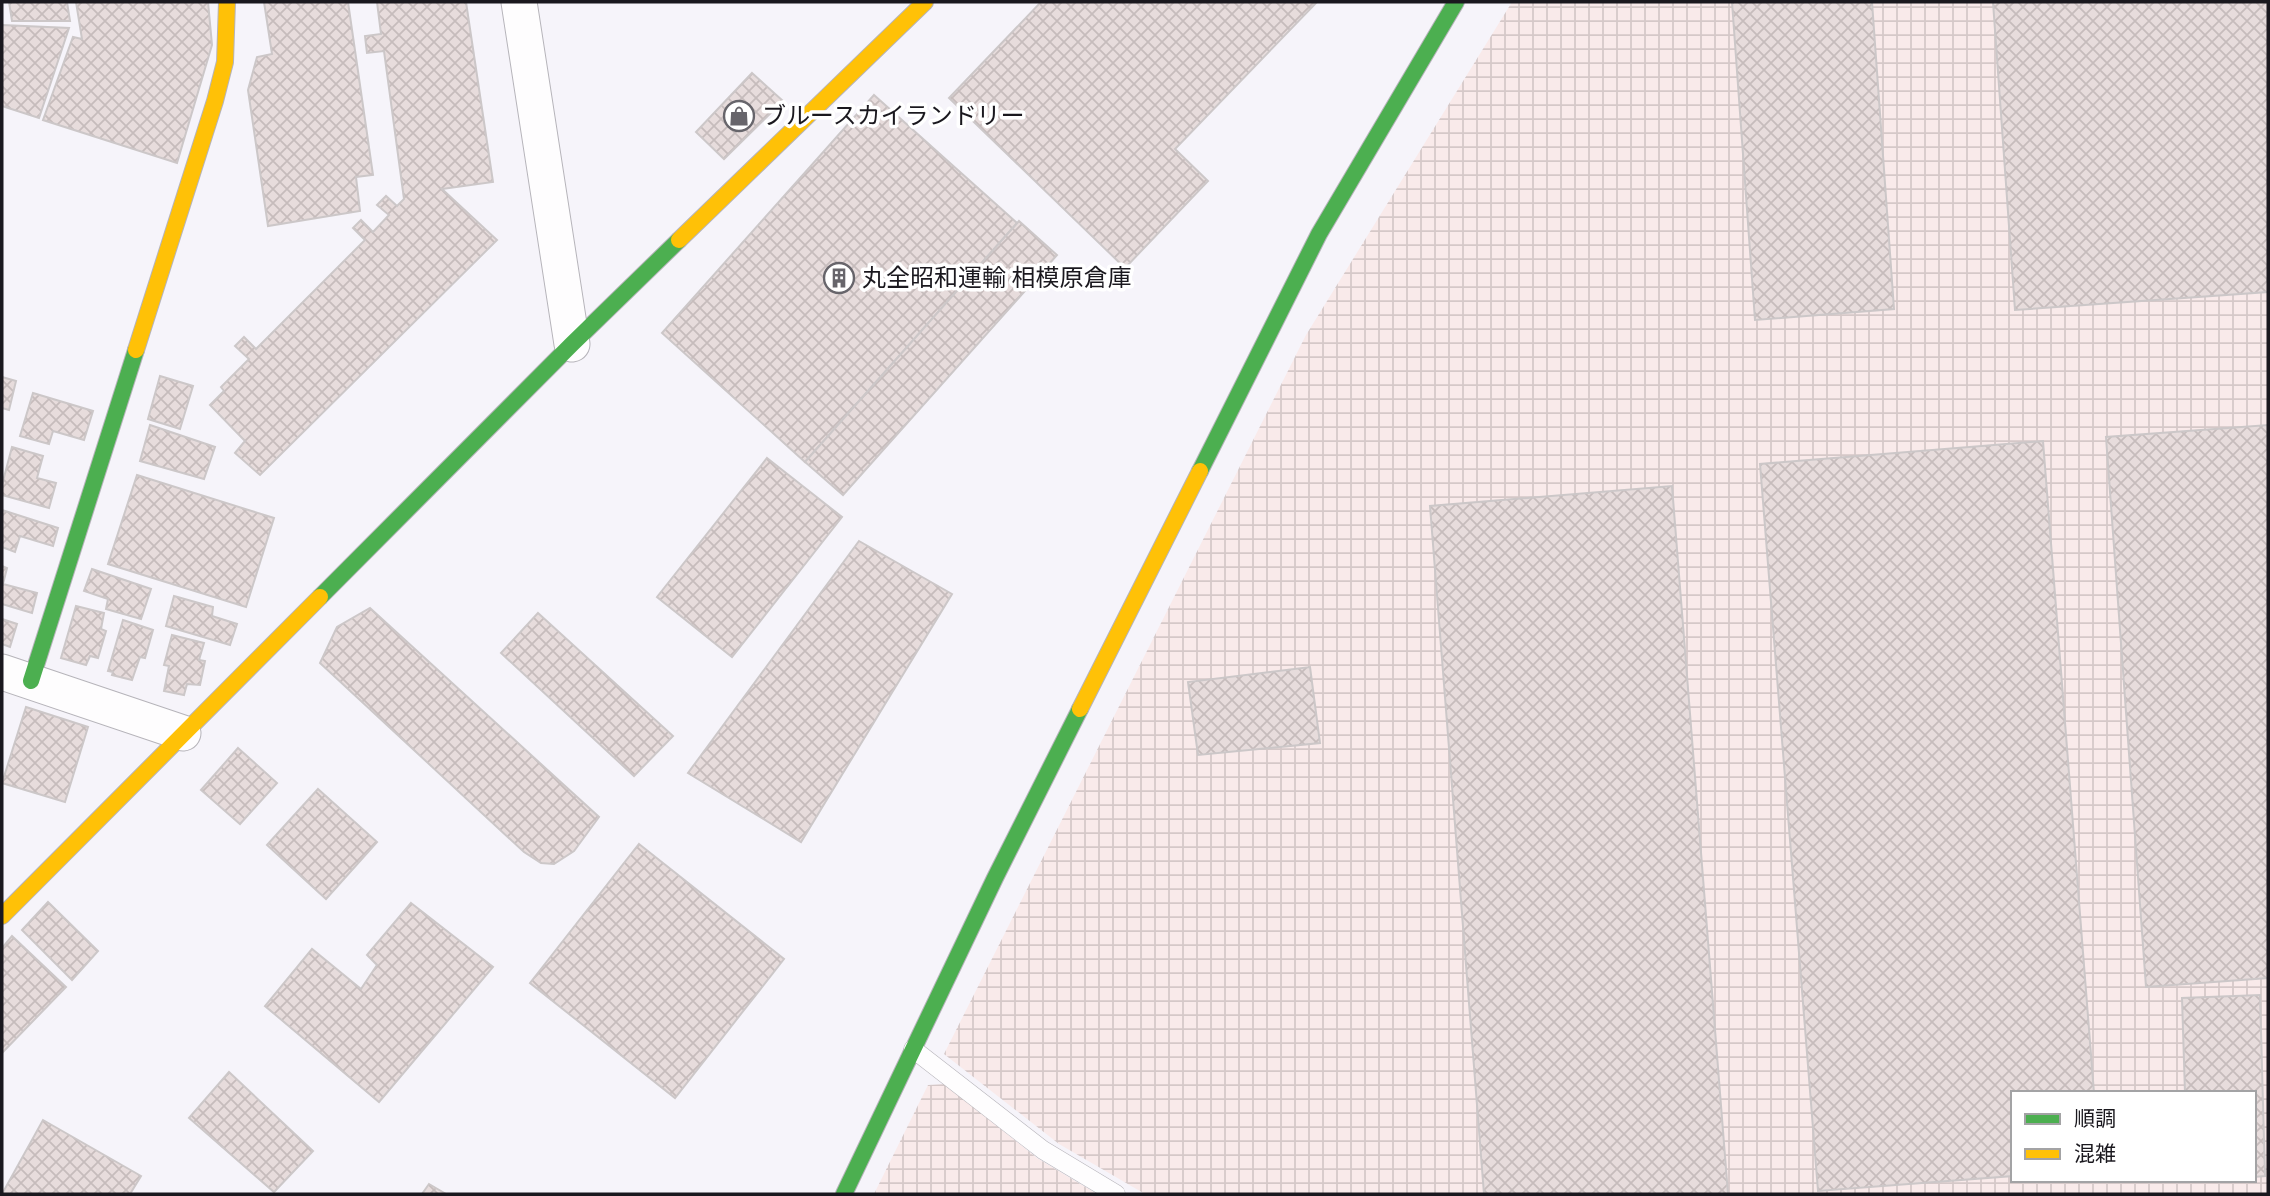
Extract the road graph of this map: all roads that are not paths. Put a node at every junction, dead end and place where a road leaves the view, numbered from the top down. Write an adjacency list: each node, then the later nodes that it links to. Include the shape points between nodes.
1 (227, 2): 6 (street, via 225,62 215,100)
2 (519, 2): 5 (street)
3 (925, 2): 5 (street)
4 (1456, 2): 9 (street, via 1319,234)
5 (572, 344): 7 (street)
6 (16, 676): 7 (street)
7 (183, 733): 8 (street)
8 (2, 916)
9 (913, 1049): 10 (street); 11 (lane, via 1043,1150)
10 (844, 1194)
11 (1116, 1194)

